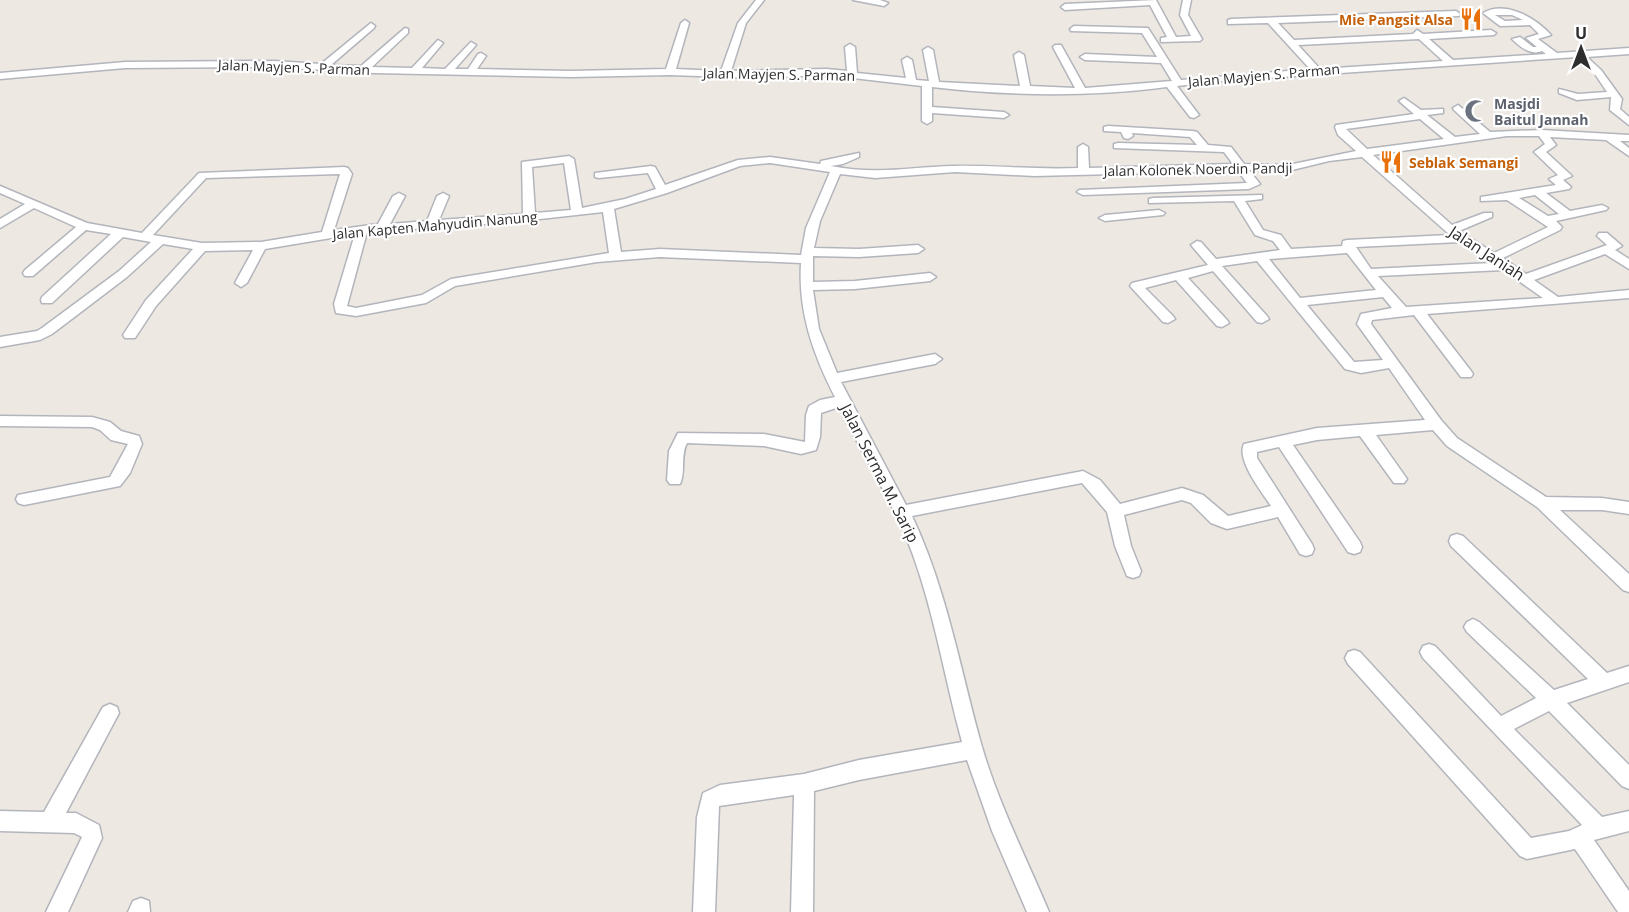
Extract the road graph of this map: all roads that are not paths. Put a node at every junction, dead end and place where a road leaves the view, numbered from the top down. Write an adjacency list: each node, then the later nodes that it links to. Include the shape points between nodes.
1 (760, 0): 45 (street, via 742,23)
2 (857, 0): 6 (street)
3 (1153, 1): 5 (street); 19 (street)
4 (1187, 1): 19 (street, via 1184,15 1197,39)
5 (1113, 2): 7 (street)
6 (884, 3)
7 (1065, 7)
8 (1456, 14): 9 (street)
9 (1397, 15): 10 (street); 18 (street)
10 (1270, 20): 11 (street); 23 (street)
11 (1231, 22)
12 (1532, 22): 29 (street, via 1546,35 1531,38)
13 (685, 23): 44 (street)
14 (371, 27): 38 (street)
15 (1074, 29): 21 (street, via 1143,29)
16 (405, 31): 39 (street)
17 (1491, 33): 18 (street)
18 (1422, 37): 23 (street); 37 (street)
19 (1173, 39): 21 (street)
20 (1517, 39): 29 (street, via 1530,49)
21 (1152, 40): 36 (street)
22 (438, 43): 41 (street)
23 (1290, 43): 43 (street)
24 (471, 45): 40 (street)
25 (850, 47): 46 (street)
26 (1058, 47): 52 (street)
27 (928, 50): 50 (street)
28 (1629, 51): 31 (street, Jalan Mayjen S. Parman)
29 (1551, 53): 31 (street, Jalan Mayjen S. Parman); 34 (street, Jalan Mayjen S. Parman)
30 (1019, 55): 51 (street)
31 (1574, 55): 34 (street, via 1570,63 1551,66 1526,66); 54 (street, via 1598,72)
32 (481, 56): 42 (street)
33 (1085, 57): 36 (street)
34 (1510, 59): 37 (street, Jalan Mayjen S. Parman)
35 (907, 60): 48 (street)
36 (1163, 60): 49 (street)
37 (1451, 63): 43 (street, Jalan Mayjen S. Parman)
38 (324, 66): 39 (street, Jalan Mayjen S. Parman); 47 (street, Jalan Mayjen S. Parman, via 143,64)
39 (364, 69): 41 (street, Jalan Mayjen S. Parman)
40 (449, 70): 41 (street, Jalan Mayjen S. Parman); 42 (street, Jalan Mayjen S. Parman)
41 (414, 71)
42 (471, 71): 44 (street, Jalan Mayjen S. Parman)
43 (1317, 71): 49 (street, Jalan Mayjen S. Parman)
44 (670, 72): 45 (street, Jalan Mayjen S. Parman)
45 (725, 74): 46 (street, Jalan Mayjen S. Parman)
46 (852, 74): 48 (street, Jalan Mayjen S. Parman)
47 (0, 76)
48 (912, 83): 50 (street, Jalan Mayjen S. Parman)
49 (1174, 83): 52 (street, Jalan Mayjen S. Parman); 60 (street)
50 (931, 85): 51 (street, Jalan Mayjen S. Parman); 58 (street, via 927,115)
51 (1026, 91): 52 (street, Jalan Mayjen S. Parman)
52 (1082, 91)
53 (1562, 91): 54 (street, via 1581,98)
54 (1613, 94): 61 (street, via 1618,102 1616,112)
55 (1404, 101): 59 (street)
56 (1458, 108): 65 (street)
57 (1439, 111): 59 (street)
58 (1004, 115)
59 (1420, 115): 68 (street); 73 (street, Jalan Janiah, via 1340,127)
60 (1194, 116)
61 (1629, 122)
62 (1108, 129): 63 (street)
63 (1125, 129): 71 (street); 72 (street, via 1193,134)
64 (1542, 133): 65 (street, Jalan Kolonek Noerdin Pandji); 66 (street, Jalan Kolonek Noerdin Pandji); 83 (street, via 1551,145 1539,152 1567,178 1555,179 1564,188)
65 (1487, 135): 68 (street, Jalan Kolonek Noerdin Pandji)
66 (1610, 138): 67 (street, Jalan Kolonek Noerdin Pandji); 74 (street)
67 (1629, 138)
68 (1452, 140): 73 (street, Jalan Kolonek Noerdin Pandji)
69 (1118, 146): 71 (street)
70 (1083, 147): 79 (street)
71 (1133, 147): 72 (street)
72 (1205, 148): 77 (street, via 1227,149)
73 (1366, 153): 77 (street, Jalan Kolonek Noerdin Pandji, via 1288,168); 108 (street, Jalan Janiah)
74 (1629, 153)
75 (855, 155): 76 (street, via 839,162)
76 (804, 163): 78 (street, Jalan Kapten Mahyudin Nanung); 82 (street, Jalan Kapten Mahyudin Nanung, via 738,163)
77 (1242, 168): 79 (street, Jalan Kolonek Noerdin Pandji); 87 (street, via 1253,185)
78 (836, 170): 79 (street, Jalan Kolonek Noerdin Pandji, via 875,175 955,169 1018,173); 122 (street, Jalan Serma M. Sarip, via 813,227)
79 (1084, 171)
80 (599, 175): 82 (street, via 651,169)
81 (0, 189): 92 (street, Jalan Kapten Mahyudin Nanung)
82 (663, 191): 93 (street, Jalan Kapten Mahyudin Nanung)
83 (1536, 191): 88 (street); 98 (street)
84 (1083, 192): 87 (street)
85 (399, 196): 106 (street)
86 (443, 196): 104 (street)
87 (1150, 196): 90 (street); 96 (street)
88 (1509, 196): 91 (street); 101 (street)
89 (1258, 197): 90 (street)
90 (1238, 198): 121 (street, via 1259,232 1276,238)
91 (1485, 199)
92 (33, 204): 103 (street); 105 (street, Jalan Kapten Mahyudin Nanung)
93 (608, 207): 95 (street, Jalan Kapten Mahyudin Nanung); 123 (street)
94 (1602, 208): 98 (street)
95 (577, 212): 99 (street, Jalan Kapten Mahyudin Nanung); 99 (street, via 569,159 526,158)
96 (1159, 213): 100 (street); 102 (street)
97 (1488, 215): 108 (street)
98 (1568, 215): 101 (street)
99 (529, 217): 104 (street, Jalan Kapten Mahyudin Nanung)
100 (1105, 218)
101 (1546, 220): 125 (street, via 1556,227)
102 (1166, 223)
103 (0, 224)
104 (431, 225): 106 (street, Jalan Kapten Mahyudin Nanung)
105 (84, 226): 109 (street, Jalan Kapten Mahyudin Nanung); 129 (street)
106 (382, 228): 107 (street, Jalan Kapten Mahyudin Nanung)
107 (362, 229): 110 (street, Jalan Kapten Mahyudin Nanung); 123 (street, via 340,304 345,312 426,299 451,283)
108 (1450, 230): 113 (street, Jalan Janiah)
109 (120, 233): 111 (street, Jalan Kapten Mahyudin Nanung); 138 (street)
110 (327, 234): 111 (street, via 344,170 203,175); 116 (street, Jalan Kapten Mahyudin Nanung)
111 (145, 236): 114 (street, Jalan Kapten Mahyudin Nanung)
112 (1603, 236): 120 (street, via 1616,245)
113 (1463, 238): 119 (street, via 1350,243); 125 (street, Jalan Janiah)
114 (161, 239): 117 (street, Jalan Kapten Mahyudin Nanung); 147 (street, via 123,274 47,332)
115 (1197, 245): 126 (street)
116 (261, 246): 117 (street, Jalan Kapten Mahyudin Nanung); 134 (street)
117 (202, 247): 146 (street, via 151,303)
118 (918, 249): 122 (street, via 861,259)
119 (1350, 249): 121 (street); 130 (street)
120 (1605, 249): 127 (street); 133 (street)
121 (1288, 253): 124 (street)
122 (808, 255): 123 (street); 135 (street, Jalan Serma M. Sarip)
123 (615, 256)
124 (1260, 257): 126 (street); 140 (street)
125 (1494, 258): 128 (street, Jalan Janiah)
126 (1215, 265): 131 (street); 144 (street)
127 (1629, 265)
128 (1506, 266): 130 (street); 133 (street, Jalan Janiah)
129 (29, 273)
130 (1368, 273): 136 (street)
131 (1179, 276): 143 (street, via 1136,286); 145 (street)
132 (930, 277): 135 (street)
133 (1525, 279): 139 (street, Jalan Janiah)
134 (241, 283)
135 (807, 286): 151 (street, Jalan Serma M. Sarip, via 816,343)
136 (1385, 293): 140 (street); 142 (street)
137 (1629, 294): 139 (street)
138 (47, 300)
139 (1556, 301): 141 (street)
140 (1298, 302): 149 (street, via 1350,366)
141 (1417, 310): 142 (street); 150 (street)
142 (1402, 311): 149 (street, via 1364,320)
143 (1168, 319)
144 (1262, 319)
145 (1222, 323)
146 (130, 335)
147 (0, 342)
148 (935, 359): 151 (street)
149 (1392, 363): 154 (street)
150 (1466, 374)
151 (832, 379): 152 (street, Jalan Serma M. Sarip)
152 (843, 400): 158 (street, via 814,410 811,446 683,437 676,450); 164 (street, Jalan Serma M. Sarip)
153 (0, 421): 159 (street, via 92,422 105,426 116,436 134,440 115,482)
154 (1436, 424): 155 (street); 160 (street, via 1452,442)
155 (1365, 431): 156 (street); 157 (street)
156 (1282, 440): 163 (street, via 1254,445 1248,452); 166 (street)
157 (1399, 479)
158 (675, 480)
159 (24, 499)
160 (1543, 503): 161 (street); 169 (street)
161 (1629, 507)
162 (1115, 510): 163 (street, via 1182,494 1197,499 1222,522); 164 (street, via 1094,483 1083,477); 168 (street)
163 (1282, 510): 167 (street)
164 (902, 512): 178 (street, Jalan Serma M. Sarip, via 930,582)
165 (1457, 541): 174 (street)
166 (1354, 547)
167 (1306, 549)
168 (1133, 571)
169 (1629, 585)
170 (1473, 627): 175 (street)
171 (1429, 652): 177 (street)
172 (1354, 658): 185 (street, via 1523,847)
173 (1629, 674): 174 (street)
174 (1604, 682): 175 (street)
175 (1551, 700): 177 (street); 179 (street)
176 (110, 713): 182 (street)
177 (1499, 727): 184 (street)
178 (973, 749): 180 (street); 190 (street, Jalan Serma M. Sarip, via 1009,851)
179 (1629, 779)
180 (804, 784): 188 (street, via 720,795 710,800); 189 (street)
181 (1629, 821): 184 (street)
182 (50, 822): 183 (street); 187 (street, via 76,823 92,832)
183 (3, 825)
184 (1599, 828): 185 (street)
185 (1580, 838): 186 (street)
186 (1629, 909)
187 (57, 912)
188 (704, 912)
189 (802, 912)
190 (1038, 912)

